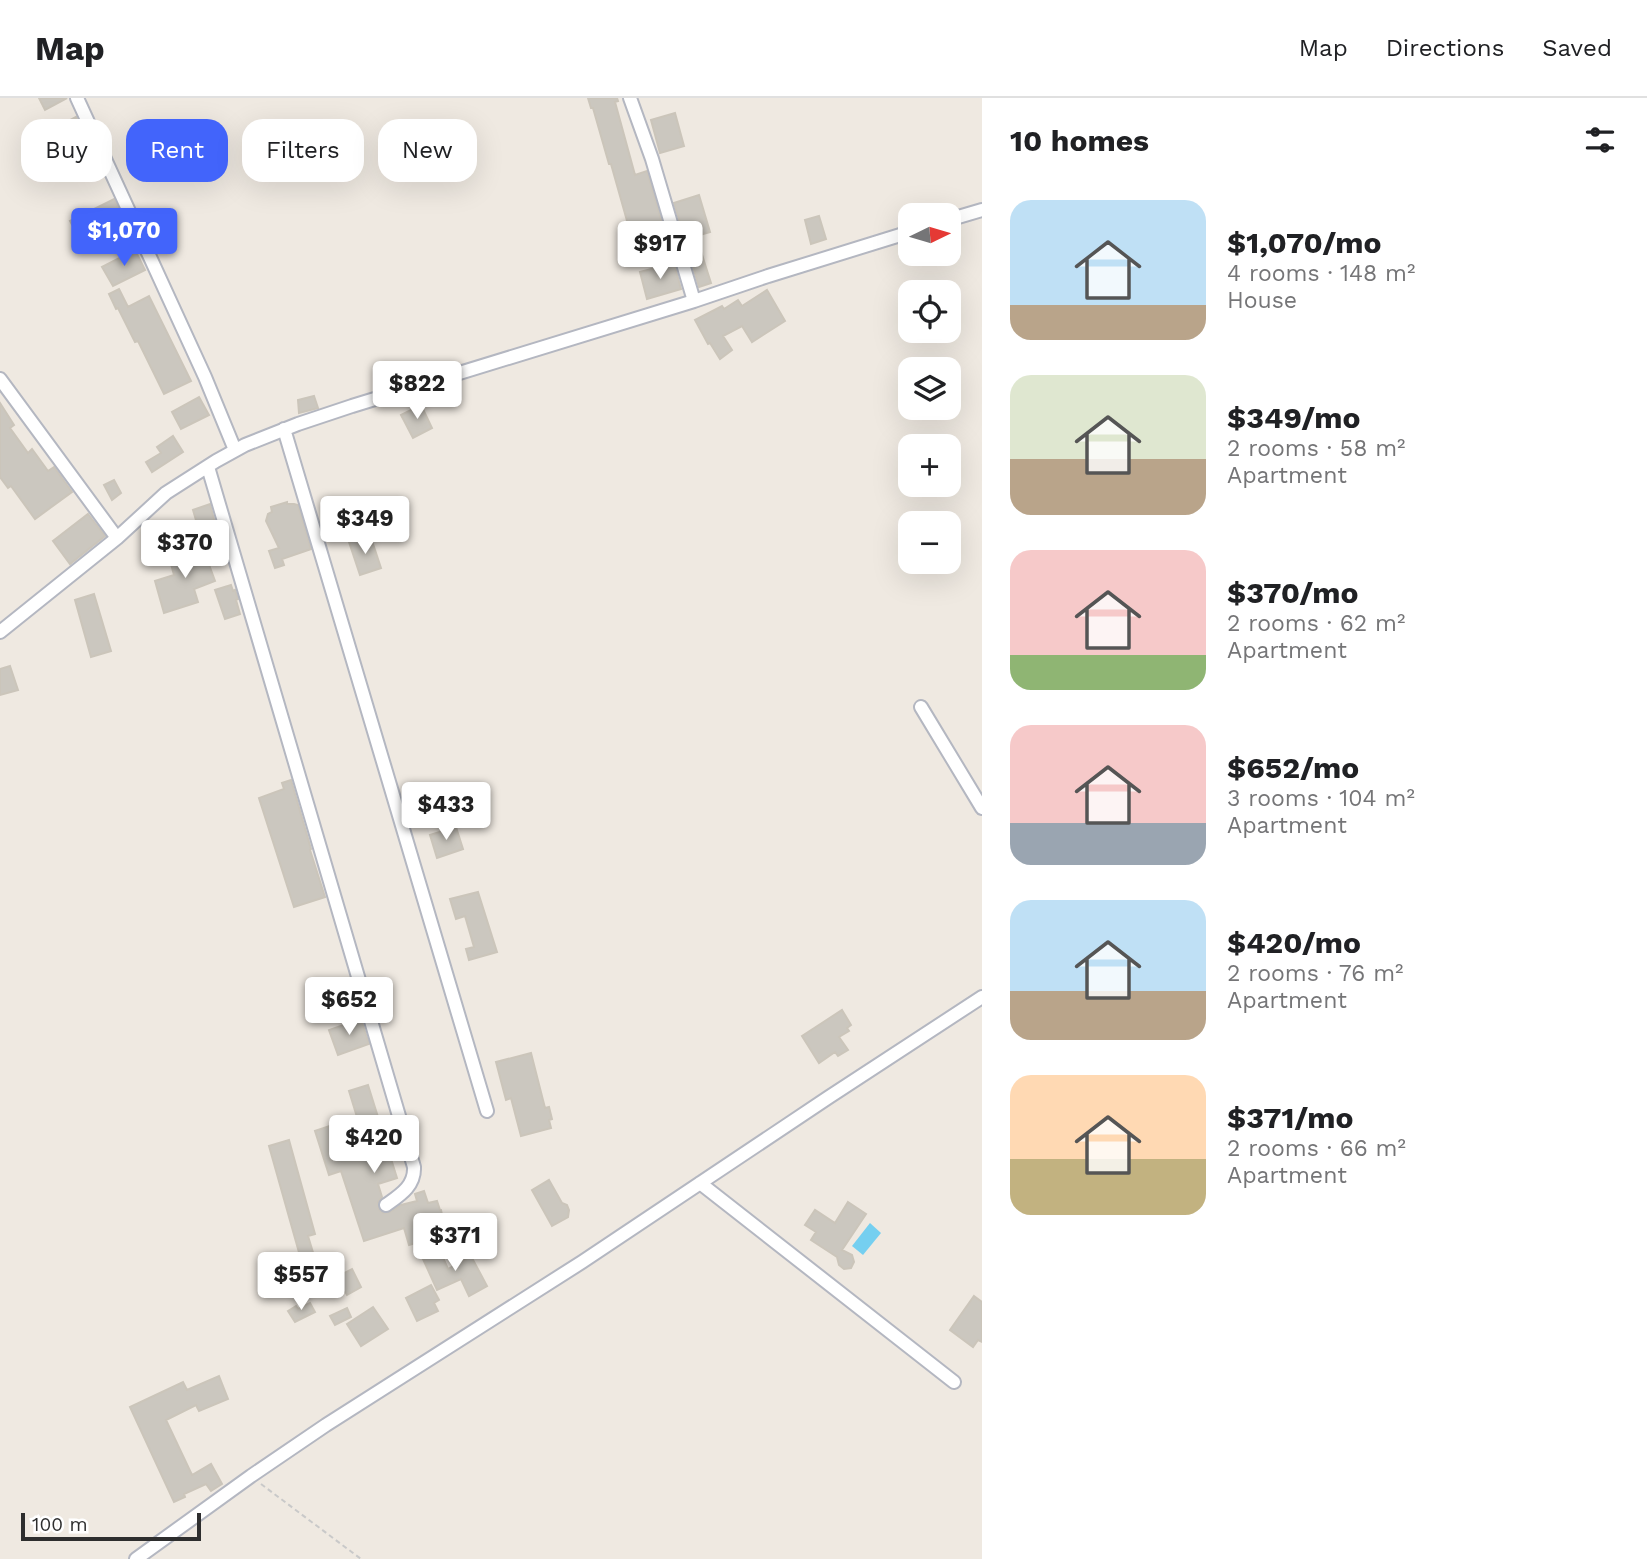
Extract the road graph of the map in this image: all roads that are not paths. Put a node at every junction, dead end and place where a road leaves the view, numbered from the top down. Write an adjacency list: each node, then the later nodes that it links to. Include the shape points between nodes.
1 (77, 98): 9 (street)
2 (630, 98): 6 (street)
3 (982, 210): 4 (street)
4 (961, 216)
5 (898, 236): 6 (street)
6 (694, 301): 8 (street)
7 (0, 379): 11 (street)
8 (284, 429): 9 (street); 16 (street)
9 (235, 450): 10 (street)
10 (208, 467): 11 (street, via 166,493); 18 (street, via 414,1167 407,1189)
11 (117, 538): 12 (street)
12 (0, 632)
13 (920, 707): 14 (street)
14 (982, 808)
15 (982, 997): 17 (street)
16 (487, 1111)
17 (700, 1183): 19 (street); 20 (street, via 326,1424)
18 (386, 1205)
19 (954, 1382)
20 (136, 1559)

